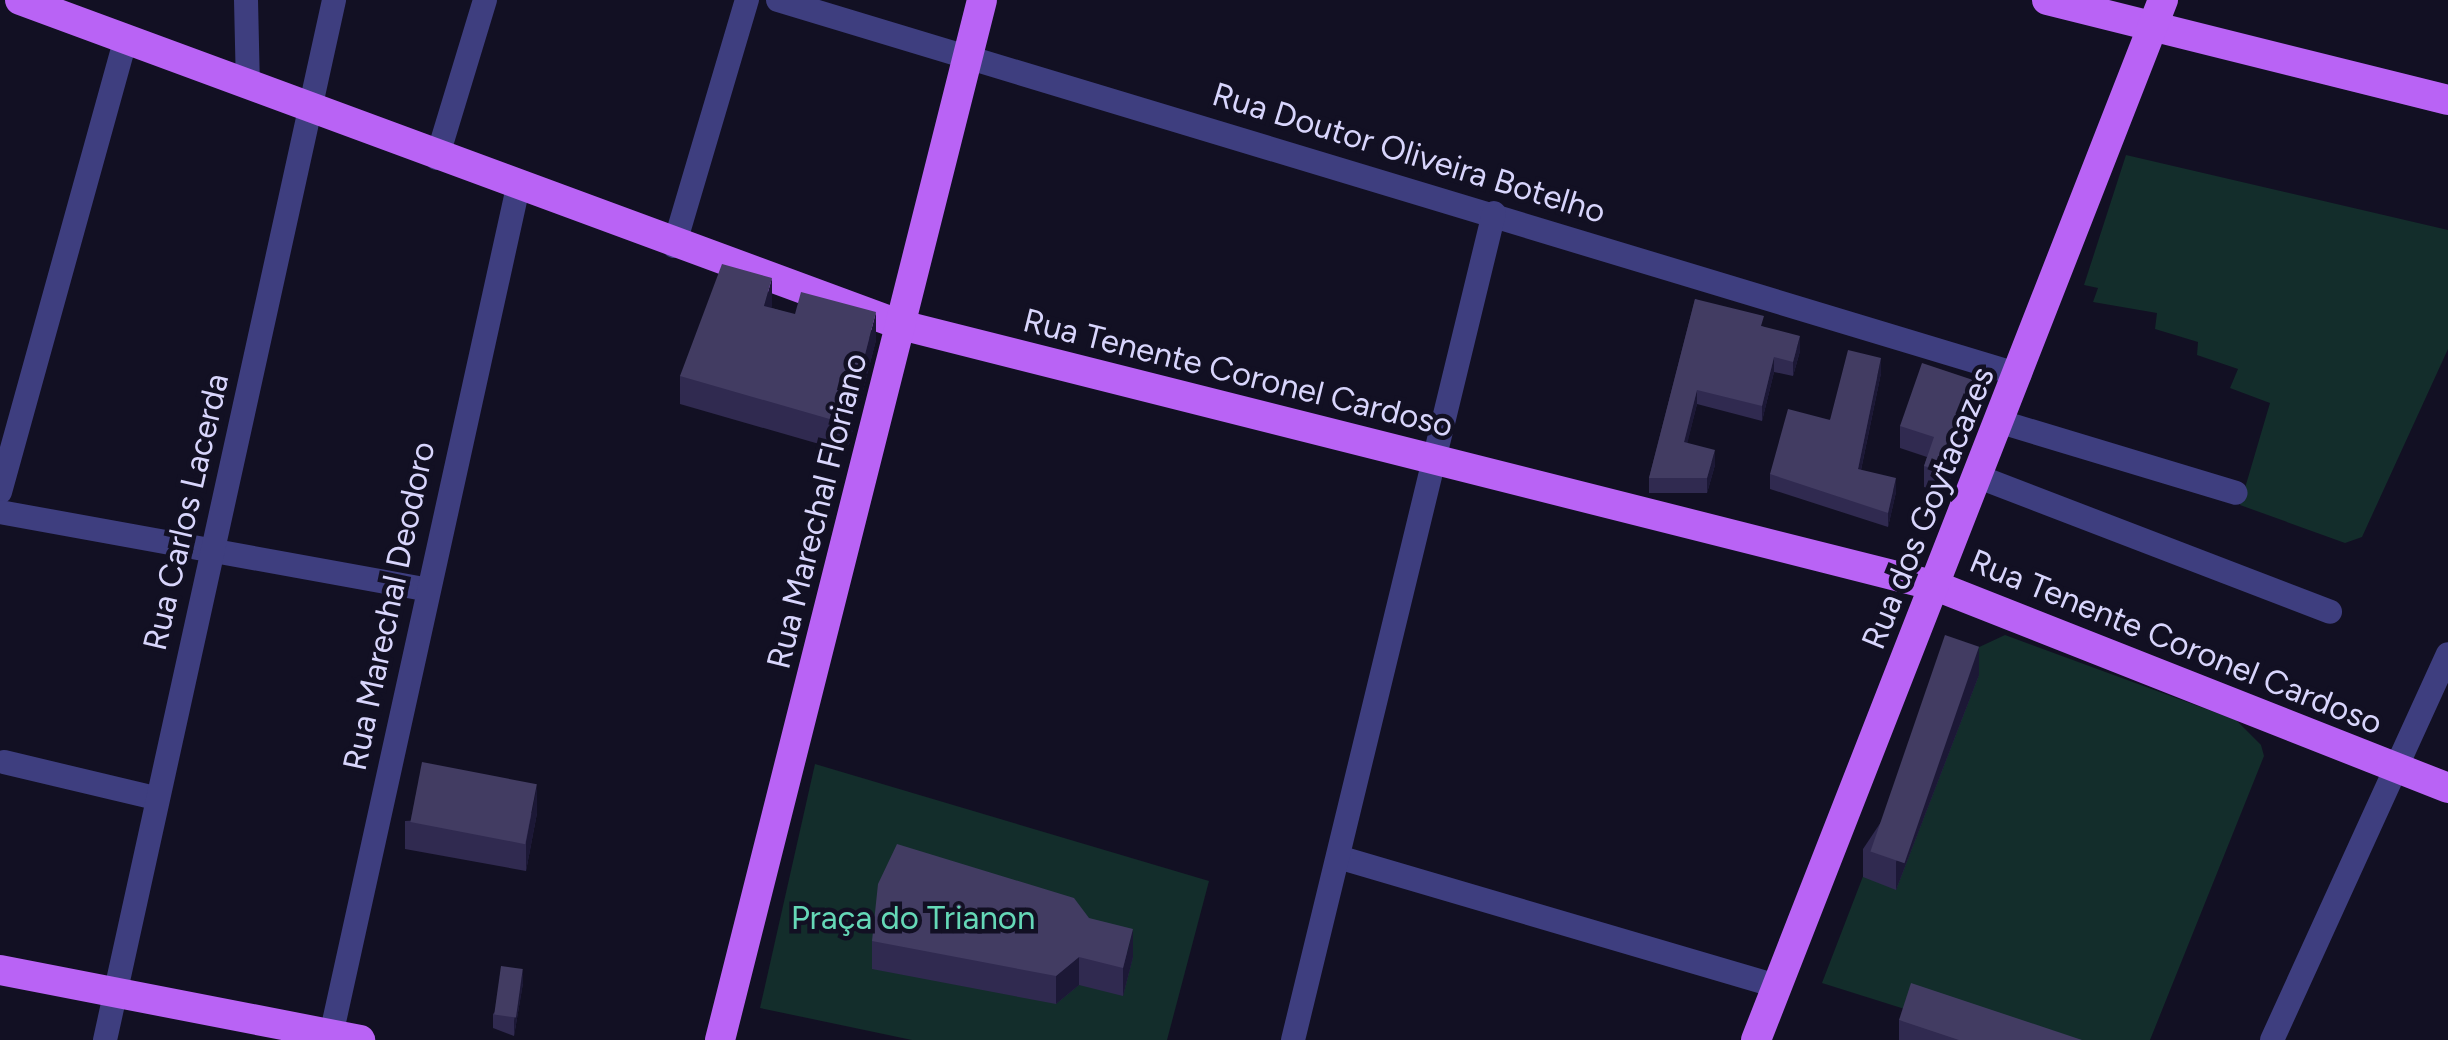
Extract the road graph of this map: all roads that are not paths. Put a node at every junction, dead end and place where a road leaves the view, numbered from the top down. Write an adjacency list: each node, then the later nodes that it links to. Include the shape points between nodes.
1 (20, 0): 10 (main road, Rua Tenente Coronel Cardoso)
2 (246, 0): 12 (street)
3 (334, 0): 14 (street, Rua Carlos Lacerda)
4 (485, 0): 15 (street)
5 (747, 0): 18 (street)
6 (778, 0): 11 (street, Rua Doutor Oliveira Botelho)
7 (982, 0): 11 (main road, Rua Marechal Floriano)
8 (2047, 0): 9 (main road)
9 (2158, 14): 13 (main road); 20 (main road, Rua dos Goytacazes)
10 (126, 39): 12 (main road, Rua Tenente Coronel Cardoso); 24 (street)
11 (969, 54): 17 (street, Rua Doutor Oliveira Botelho); 19 (main road, Rua Marechal Floriano)
12 (248, 86): 14 (main road, Rua Tenente Coronel Cardoso)
13 (2448, 100)
14 (311, 110): 15 (main road, Rua Tenente Coronel Cardoso); 27 (street, Rua Carlos Lacerda)
15 (437, 158): 16 (main road, Rua Tenente Coronel Cardoso)
16 (518, 188): 18 (main road, Rua Tenente Coronel Cardoso); 29 (street, Rua Marechal Deodoro)
17 (1494, 213): 20 (street, Rua Doutor Oliveira Botelho); 22 (street)
18 (674, 246): 19 (main road, Rua Tenente Coronel Cardoso)
19 (901, 325): 22 (main road, Rua Tenente Coronel Cardoso); 42 (main road, Rua Marechal Floriano)
20 (2020, 375): 21 (main road, Rua dos Goytacazes)
21 (2001, 422): 23 (main road, Rua dos Goytacazes); 25 (street)
22 (1435, 459): 28 (main road, Rua Tenente Coronel Cardoso); 36 (street)
23 (1978, 477): 28 (main road, Rua dos Goytacazes); 30 (street)
24 (0, 492)
25 (2236, 493)
26 (0, 512): 27 (street)
27 (212, 548): 29 (street); 35 (street, Rua Carlos Lacerda)
28 (1936, 586): 33 (main road, Rua Tenente Coronel Cardoso); 38 (main road, Rua dos Goytacazes)
29 (424, 589): 40 (street, Rua Marechal Deodoro)
30 (2330, 612)
31 (2448, 653): 33 (street)
32 (4, 762): 35 (street)
33 (2396, 768): 34 (main road, Rua Tenente Coronel Cardoso); 45 (street)
34 (2448, 788)
35 (155, 798): 39 (street, Rua Carlos Lacerda)
36 (1338, 857): 38 (street); 43 (street)
37 (0, 970): 39 (main road)
38 (1777, 986): 44 (main road, Rua dos Goytacazes)
39 (115, 992): 40 (main road); 41 (street, Rua Carlos Lacerda)
40 (341, 1038)
41 (105, 1040)
42 (720, 1040)
43 (1293, 1040)
44 (1756, 1040)
45 (2272, 1040)

